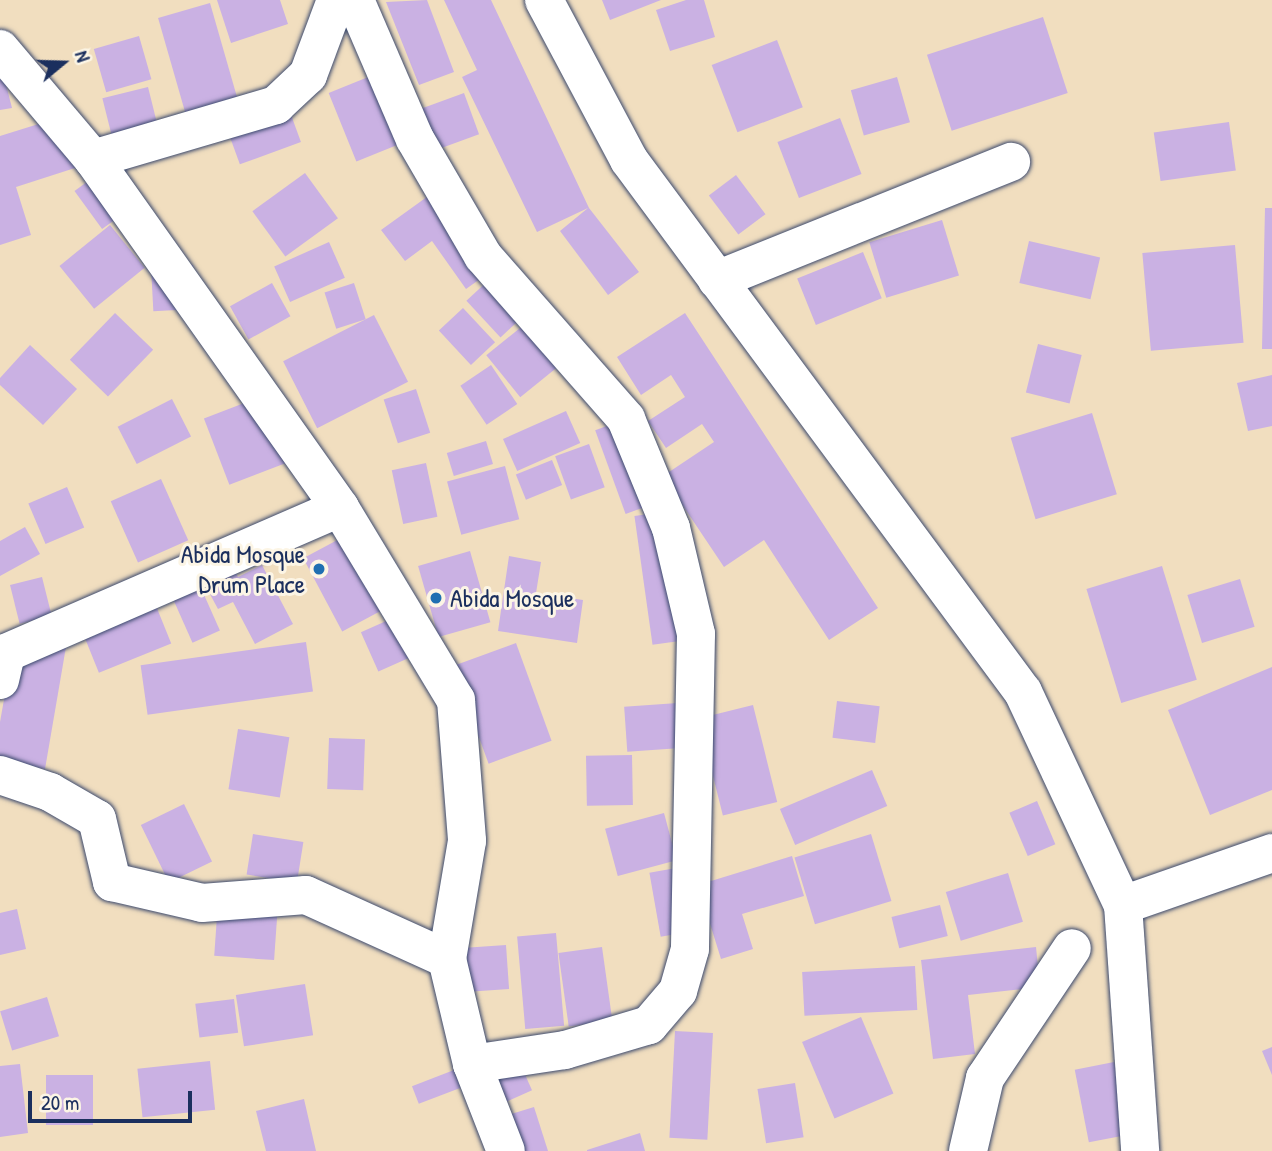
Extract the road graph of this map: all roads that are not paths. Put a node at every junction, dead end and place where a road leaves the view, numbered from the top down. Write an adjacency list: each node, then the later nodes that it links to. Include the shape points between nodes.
1 (336, 0): 5 (street, via 308,75 276,105)
2 (355, 0): 15 (street, via 415,139 483,256 626,419 671,528 696,634 690,949 678,991 649,1025 565,1049)
3 (544, 0): 7 (street, via 629,160)
4 (0, 49): 5 (street)
5 (93, 159): 8 (street)
6 (1011, 162): 7 (street)
7 (717, 280): 12 (street, via 1023,692)
8 (340, 508): 9 (street); 14 (street, via 456,700 467,841)
9 (2, 657)
10 (0, 775): 14 (street, via 50,792 97,819 112,882 202,903 306,895)
11 (1272, 853): 12 (street)
12 (1123, 905): 18 (street)
13 (1072, 948): 17 (street, via 985,1078)
14 (447, 959): 15 (street)
15 (472, 1064): 16 (street)
16 (506, 1151)
17 (968, 1151)
18 (1140, 1151)

